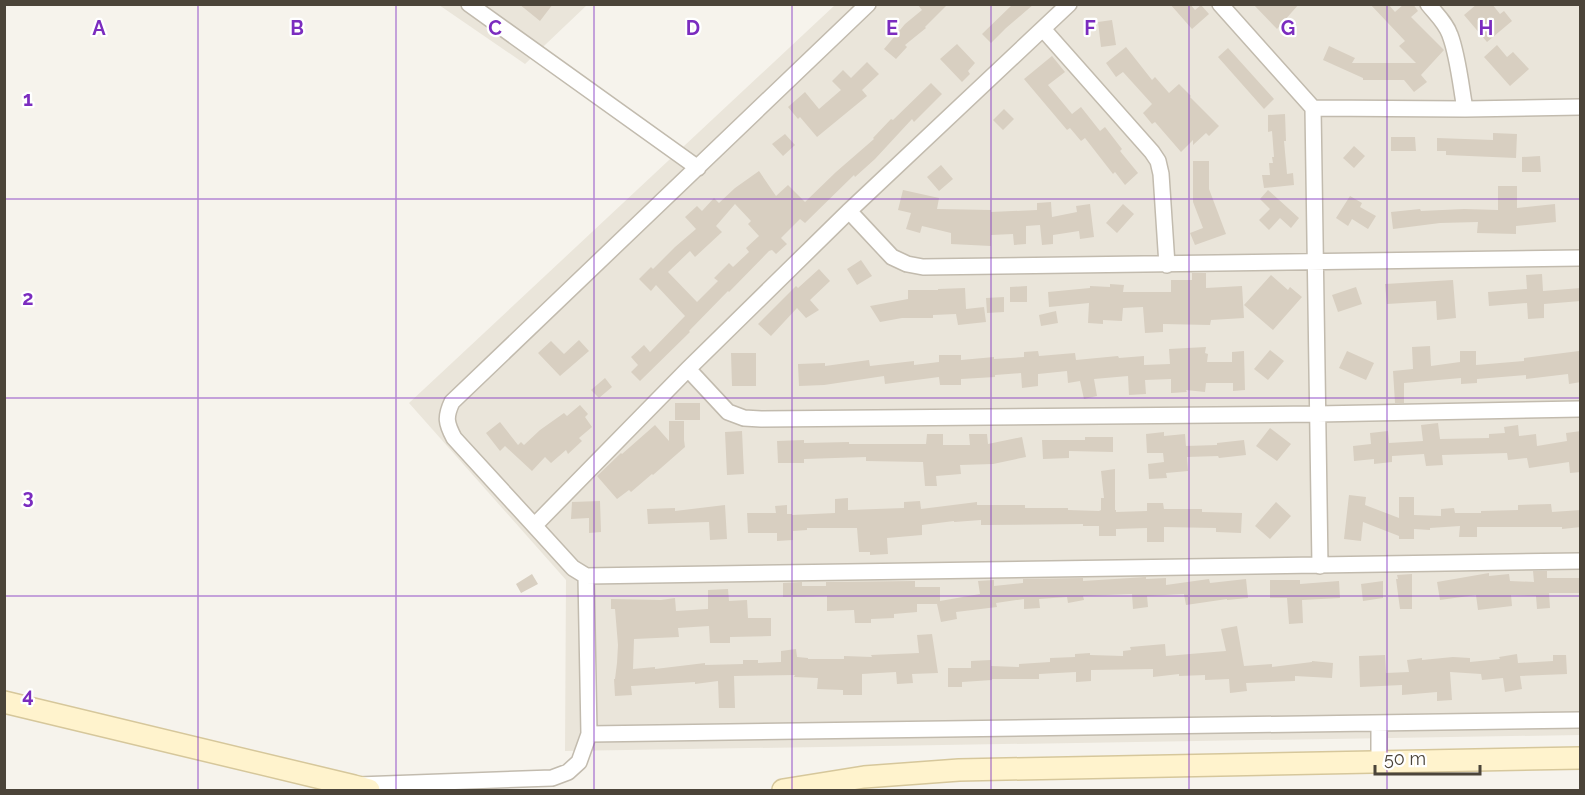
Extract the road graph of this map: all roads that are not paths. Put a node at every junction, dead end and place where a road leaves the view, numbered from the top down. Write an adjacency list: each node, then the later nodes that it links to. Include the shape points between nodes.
1 (469, 4): 10 (street)
2 (868, 4): 10 (street)
3 (1070, 4): 6 (street)
4 (1220, 4): 8 (street)
5 (1428, 4): 9 (street, via 1450,33)
6 (1043, 29): 11 (street); 14 (street, via 1158,161)
7 (1581, 107): 9 (street)
8 (1312, 108): 9 (street); 13 (street)
9 (1465, 110)
10 (698, 168): 18 (street, via 452,402 447,414 454,438)
11 (849, 211): 14 (street, via 892,257 915,266); 15 (street)
12 (1581, 258): 13 (street)
13 (1315, 263): 14 (street); 17 (street)
14 (1167, 265)
15 (688, 369): 17 (street, via 728,412 744,418); 18 (street)
16 (1581, 409): 17 (street)
17 (1317, 414): 20 (street)
18 (535, 525): 21 (street, via 573,568)
19 (1581, 561): 20 (street)
20 (1320, 566): 21 (street)
21 (586, 576): 25 (street)
22 (4, 702): 28 (main road)
23 (1581, 720): 24 (street)
24 (1378, 723): 25 (street); 27 (street)
25 (589, 734): 28 (street, via 579,762 552,778)
26 (1581, 758): 27 (main road)
27 (1379, 762): 29 (main road, via 959,770 864,777)
28 (362, 788)
29 (783, 790)

